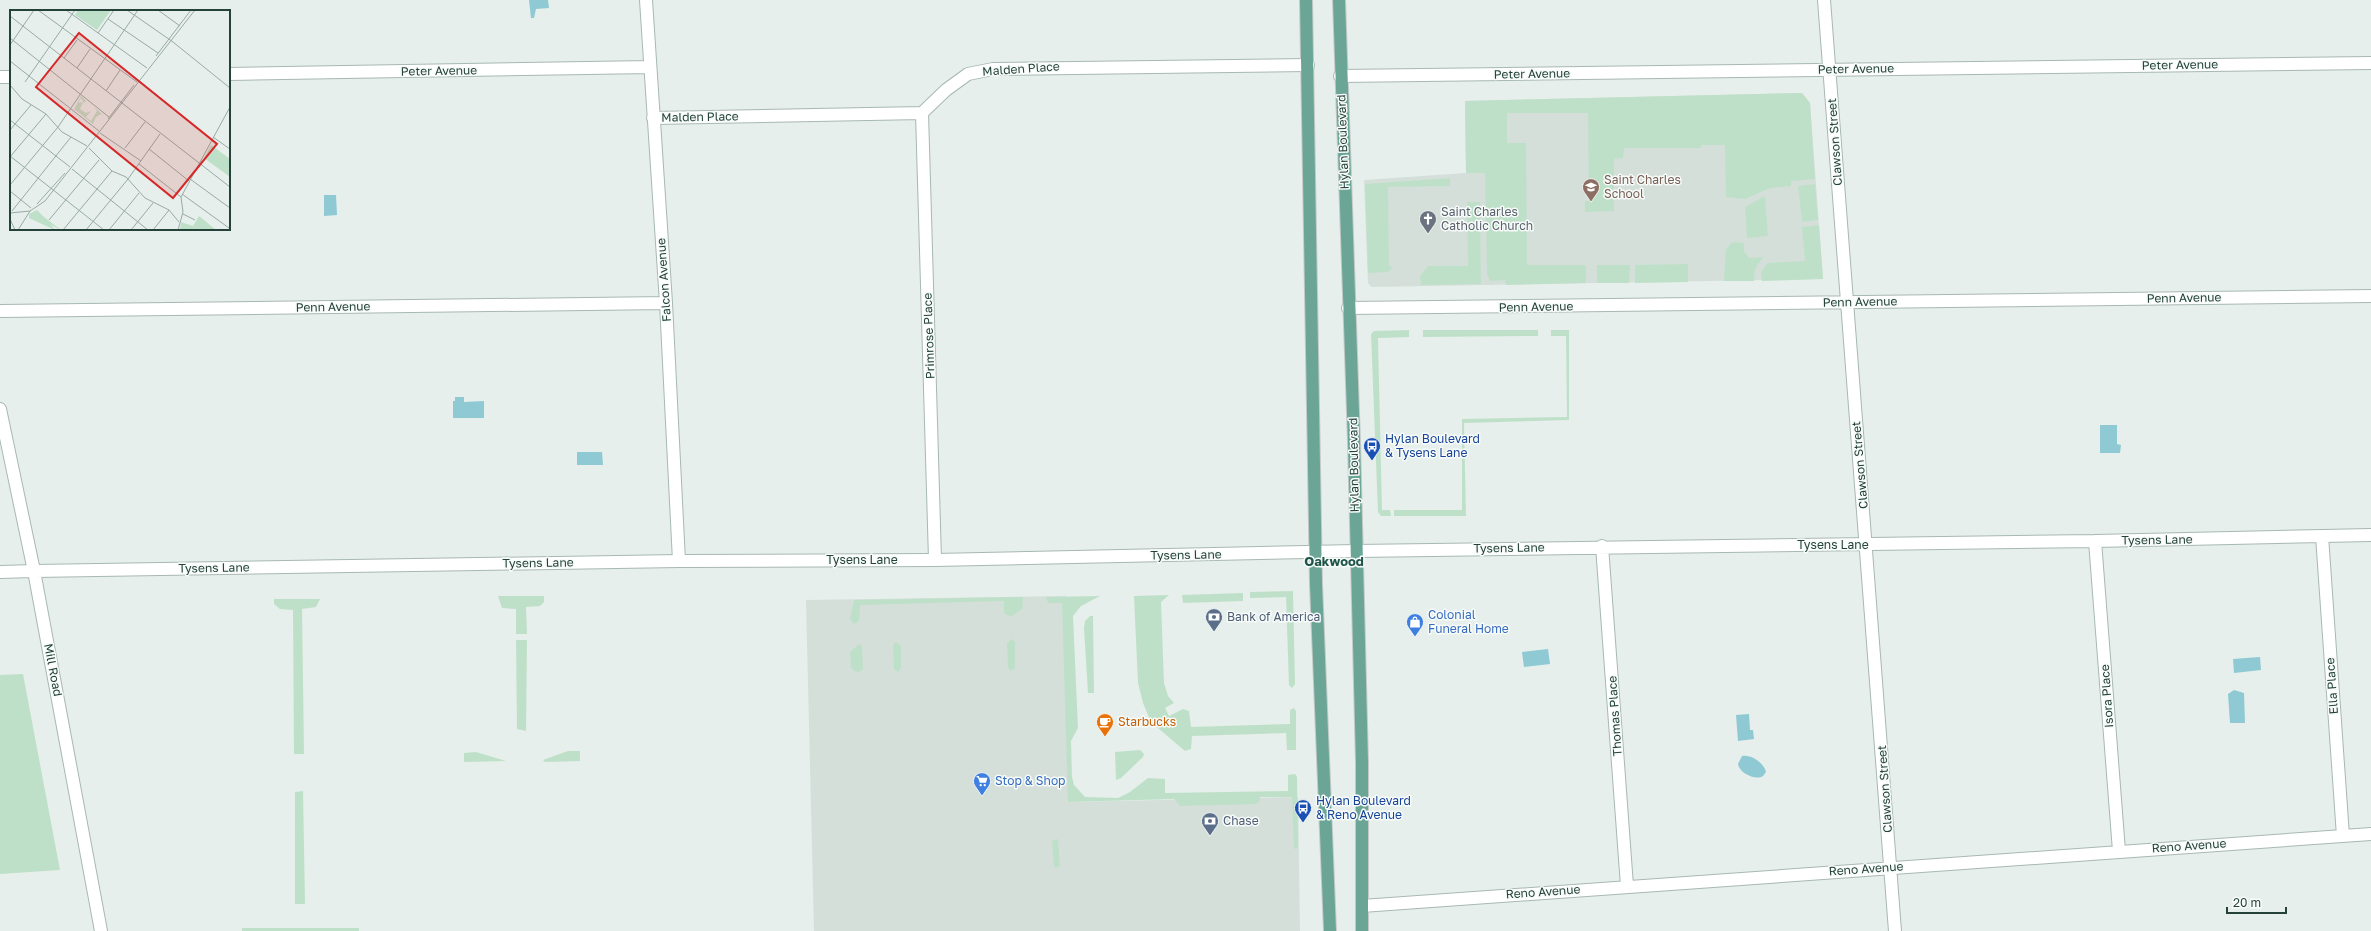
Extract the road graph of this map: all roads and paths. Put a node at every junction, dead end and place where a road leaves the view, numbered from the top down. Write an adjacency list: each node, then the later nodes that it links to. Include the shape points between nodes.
1 (646, 0): 7 (street, Falcon Avenue)
2 (1306, 0): 6 (main road)
3 (1339, 0): 10 (main road, Hylan Boulevard)
4 (1824, 0): 8 (street, Clawson Street)
5 (2371, 63): 8 (street, Peter Avenue)
6 (1308, 65): 11 (street, Malden Place, via 993,68 968,74 946,90); 25 (main road)
7 (650, 67): 9 (street, Peter Avenue); 12 (street, Falcon Avenue)
8 (1830, 69): 10 (street, Peter Avenue); 14 (street, Clawson Street)
9 (230, 74)
10 (1340, 76): 16 (main road, Hylan Boulevard)
11 (922, 113): 12 (street, Malden Place); 27 (street, Primrose Place)
12 (653, 118): 15 (street, Falcon Avenue)
13 (2371, 296): 14 (street, Penn Avenue)
14 (1847, 302): 16 (street, Penn Avenue); 22 (street, Clawson Street)
15 (666, 303): 17 (street, Penn Avenue); 26 (street, Falcon Avenue)
16 (1348, 308): 24 (main road, Hylan Boulevard)
17 (0, 311)
18 (0, 409): 28 (street, Mill Road)
19 (2371, 535): 20 (street, Tysens Lane)
20 (2322, 536): 21 (street, Tysens Lane); 31 (street, Ella Place)
21 (2095, 541): 22 (street, Tysens Lane); 32 (street, Isora Place)
22 (1866, 544): 23 (street, Tysens Lane); 33 (street, Clawson Street)
23 (1602, 546): 24 (street, Tysens Lane); 34 (street, Thomas Place)
24 (1356, 551): 25 (street, Tysens Lane); 35 (main road, Hylan Boulevard, via 1362,756)
25 (1316, 552): 27 (street, Tysens Lane); 37 (main road)
26 (679, 560): 27 (street, Tysens Lane); 28 (street, Tysens Lane)
27 (935, 560)
28 (34, 571): 29 (street, Tysens Lane); 36 (street, Mill Road)
29 (0, 572)
30 (2371, 834): 31 (street, Reno Avenue)
31 (2343, 836): 32 (street, Reno Avenue)
32 (2119, 851): 33 (street, Reno Avenue)
33 (1891, 868): 34 (street, Reno Avenue); 39 (street, Clawson Street)
34 (1627, 886): 35 (street, Reno Avenue)
35 (1362, 906): 38 (main road, Hylan Boulevard)
36 (102, 931)
37 (1330, 931)
38 (1362, 931)
39 (1895, 931)

